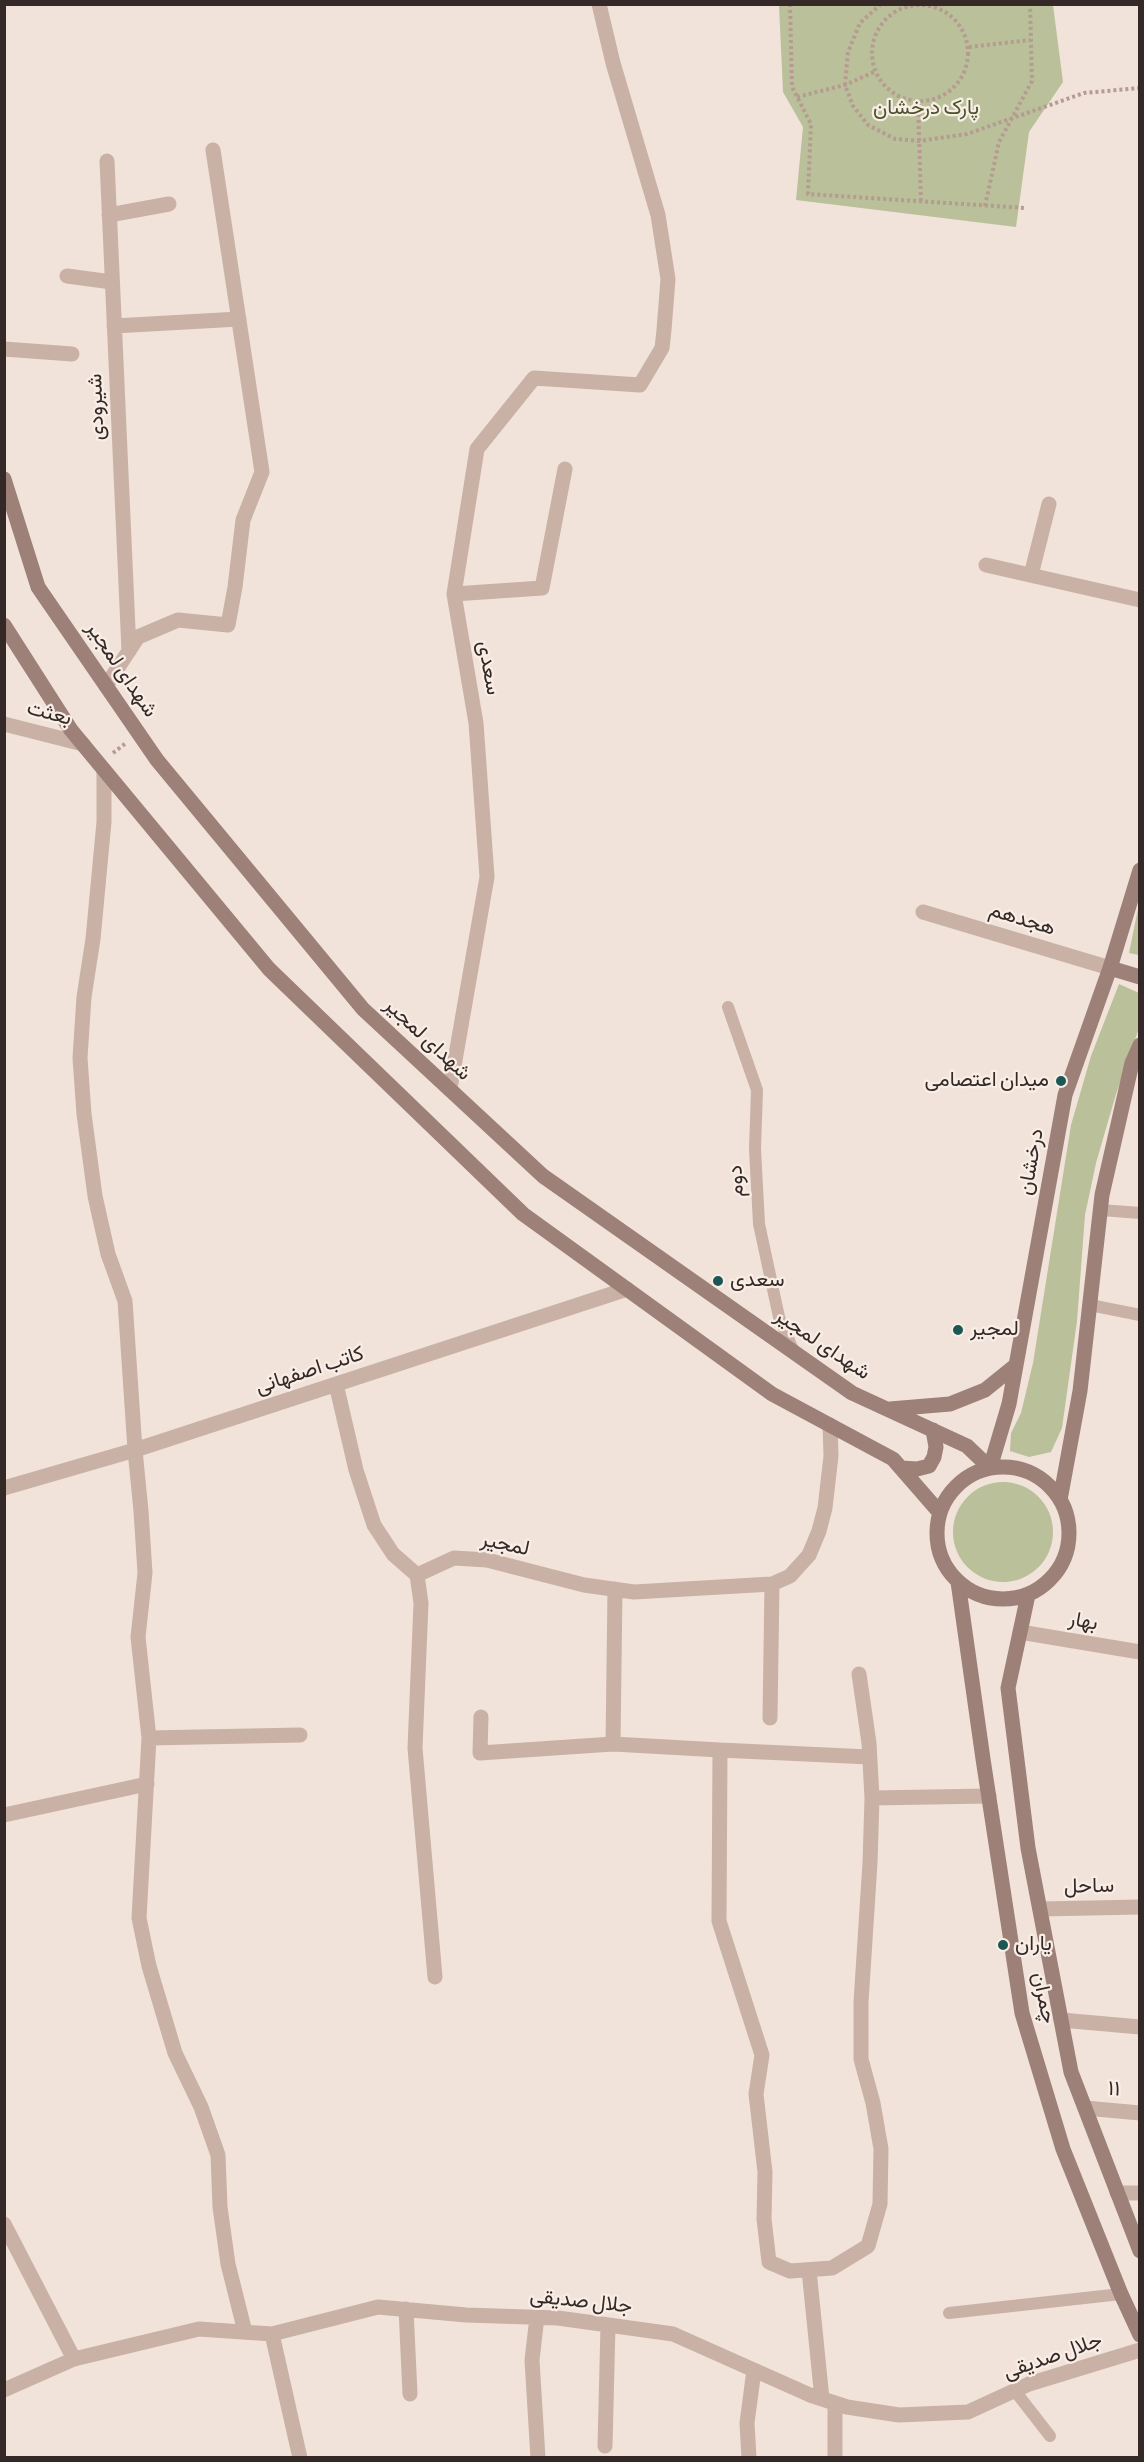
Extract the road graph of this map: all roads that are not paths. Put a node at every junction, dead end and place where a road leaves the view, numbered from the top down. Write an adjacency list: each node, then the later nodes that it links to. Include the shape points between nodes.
1 (599, 4): 17 (street, سعدی, via 658,215 668,279 662,348 640,385 534,378 477,449)
2 (213, 150): 8 (street)
3 (107, 161): 5 (street, شیرودی)
4 (169, 204): 5 (street)
5 (109, 215): 7 (street, شیرودی)
6 (67, 276): 7 (street)
7 (112, 282): 9 (street, شیرودی)
8 (239, 319): 9 (street); 20 (street, via 262,472 243,520 228,625 178,620 138,637)
9 (114, 326): 20 (street, شیرودی)
10 (4, 349): 11 (street)
11 (72, 354)
12 (565, 469): 17 (street, via 542,588)
13 (4, 479): 21 (main road, شهدای لمجیر, via 38,587)
14 (1048, 504): 16 (street)
15 (986, 565): 16 (street)
16 (1031, 576): 18 (street)
17 (454, 594): 32 (street, سعدی, via 476,723 487,877)
18 (1140, 600)
19 (4, 625): 23 (main road)
20 (129, 651): 21 (street)
21 (106, 686): 32 (main road, شهدای لمجیر, via 157,760 363,1009)
22 (4, 724): 23 (street, بعثت)
23 (82, 744): 24 (main road)
24 (102, 767): 35 (main road, via 269,969 523,1214); 44 (street, via 104,822 80,1058 95,1196 108,1254 125,1301)
25 (1140, 870): 27 (main road, درخشان)
26 (923, 912): 27 (street, هجدهم)
27 (1110, 968): 28 (main road); 39 (main road, درخشان, via 1065,1095)
28 (1140, 977)
29 (728, 1007): 38 (lane, دوم, via 757,1090 759,1224 779,1317)
30 (1140, 1045): 31 (main road)
31 (1136, 1064): 33 (main road)
32 (450, 1089): 38 (main road, شهدای لمجیر, via 543,1176)
33 (1101, 1210): 34 (lane); 36 (main road)
34 (1140, 1213)
35 (627, 1289): 40 (street, کاتب اصفهانی); 42 (main road, via 772,1394)
36 (1090, 1305): 37 (lane); 48 (main road, via 1080,1391)
37 (1140, 1315)
38 (794, 1352): 41 (main road, شهدای لمجیر, via 852,1393)
39 (1017, 1365): 41 (main road, via 985,1390 950,1404); 46 (main road, درخشان, via 1010,1404)
40 (336, 1384): 44 (street, کاتب اصفهانی); 50 (street, via 356,1470 374,1525 393,1554)
41 (887, 1409): 43 (main road, شهدای لمجیر)
42 (830, 1425): 45 (main road, via 893,1459); 52 (street, لمجیر, via 831,1455 819,1531 809,1555 790,1576)
43 (933, 1430): 45 (main road, via 936,1447 929,1466); 46 (main road, شهدای لمجیر, via 967,1446)
44 (135, 1450): 47 (street, کاتب اصفهانی); 61 (street, via 145,1573 138,1637)
45 (901, 1468): 49 (main road)
46 (990, 1468): 48 (main road, via 1011,1467 1030,1473 1047,1484); 49 (main road, via 959,1484)
47 (4, 1488)
48 (1060, 1500): 54 (main road, via 1068,1521 1068,1544 1061,1565 1047,1582)
49 (940, 1513): 51 (main road, via 939,1550 946,1568)
50 (417, 1575): 53 (street, لمجیر, via 454,1558 487,1560); 71 (street, via 421,1603 415,1748)
51 (958, 1582): 54 (main road, via 991,1599); 66 (main road, چمران)
52 (772, 1584): 53 (street, لمجیر, via 634,1592); 59 (street)
53 (615, 1589): 62 (street)
54 (1028, 1595): 55 (main road, چمران)
55 (1020, 1632): 56 (street, بهار); 70 (main road, چمران, via 1008,1688 1028,1848)
56 (1140, 1652)
57 (859, 1674): 64 (street)
58 (481, 1717): 62 (street, via 480,1753)
59 (770, 1718)
60 (300, 1735): 61 (street)
61 (149, 1738): 65 (street)
62 (613, 1744): 63 (street)
63 (720, 1750): 64 (street); 80 (street, via 720,1921 762,2055 756,2094 769,2262 790,2271)
64 (869, 1757): 67 (street)
65 (147, 1784): 68 (street); 86 (street, via 139,1918 175,2053 218,2155 228,2264)
66 (988, 1796): 67 (street); 81 (main road, چمران, via 1022,2013 1063,2149)
67 (872, 1798): 80 (street, via 861,2059 881,2149 880,2204 868,2246 832,2268)
68 (4, 1815)
69 (1140, 1907): 70 (street, ساحل)
70 (1040, 1909): 72 (main road, چمران)
71 (435, 1977)
72 (1061, 2020): 73 (street); 74 (main road, چمران, via 1071,2072)
73 (1140, 2027)
74 (1085, 2108): 75 (street, ۱۱); 76 (main road, چمران)
75 (1140, 2112)
76 (1117, 2193): 77 (street); 79 (main road, چمران)
77 (1140, 2193)
78 (4, 2224): 90 (street)
79 (1140, 2251)
80 (809, 2270): 95 (street)
81 (1120, 2294): 83 (lane); 88 (main road, چمران)
82 (406, 2309): 84 (street, جلال صدیقی); 87 (street, جلال صدیقی, via 378,2307); 94 (street)
83 (949, 2313)
84 (537, 2317): 85 (street, جلال صدیقی); 99 (street, via 532,2360)
85 (608, 2325): 91 (street, جلال صدیقی, via 673,2334); 97 (street)
86 (246, 2332): 87 (street, جلال صدیقی); 90 (street, جلال صدیقی, via 200,2330)
87 (272, 2334): 98 (street)
88 (1140, 2335)
89 (1140, 2350): 93 (street, جلال صدیقی)
90 (74, 2359): 92 (street, جلال صدیقی)
91 (754, 2370): 95 (street, جلال صدیقی); 100 (street, via 747,2423)
92 (4, 2390)
93 (1014, 2391): 95 (street, جلال صدیقی, via 968,2412 900,2415); 96 (lane)
94 (410, 2394)
95 (828, 2401): 101 (street)
96 (1050, 2436)
97 (605, 2446)
98 (300, 2457)
99 (538, 2457)
100 (749, 2457)
101 (835, 2457)

